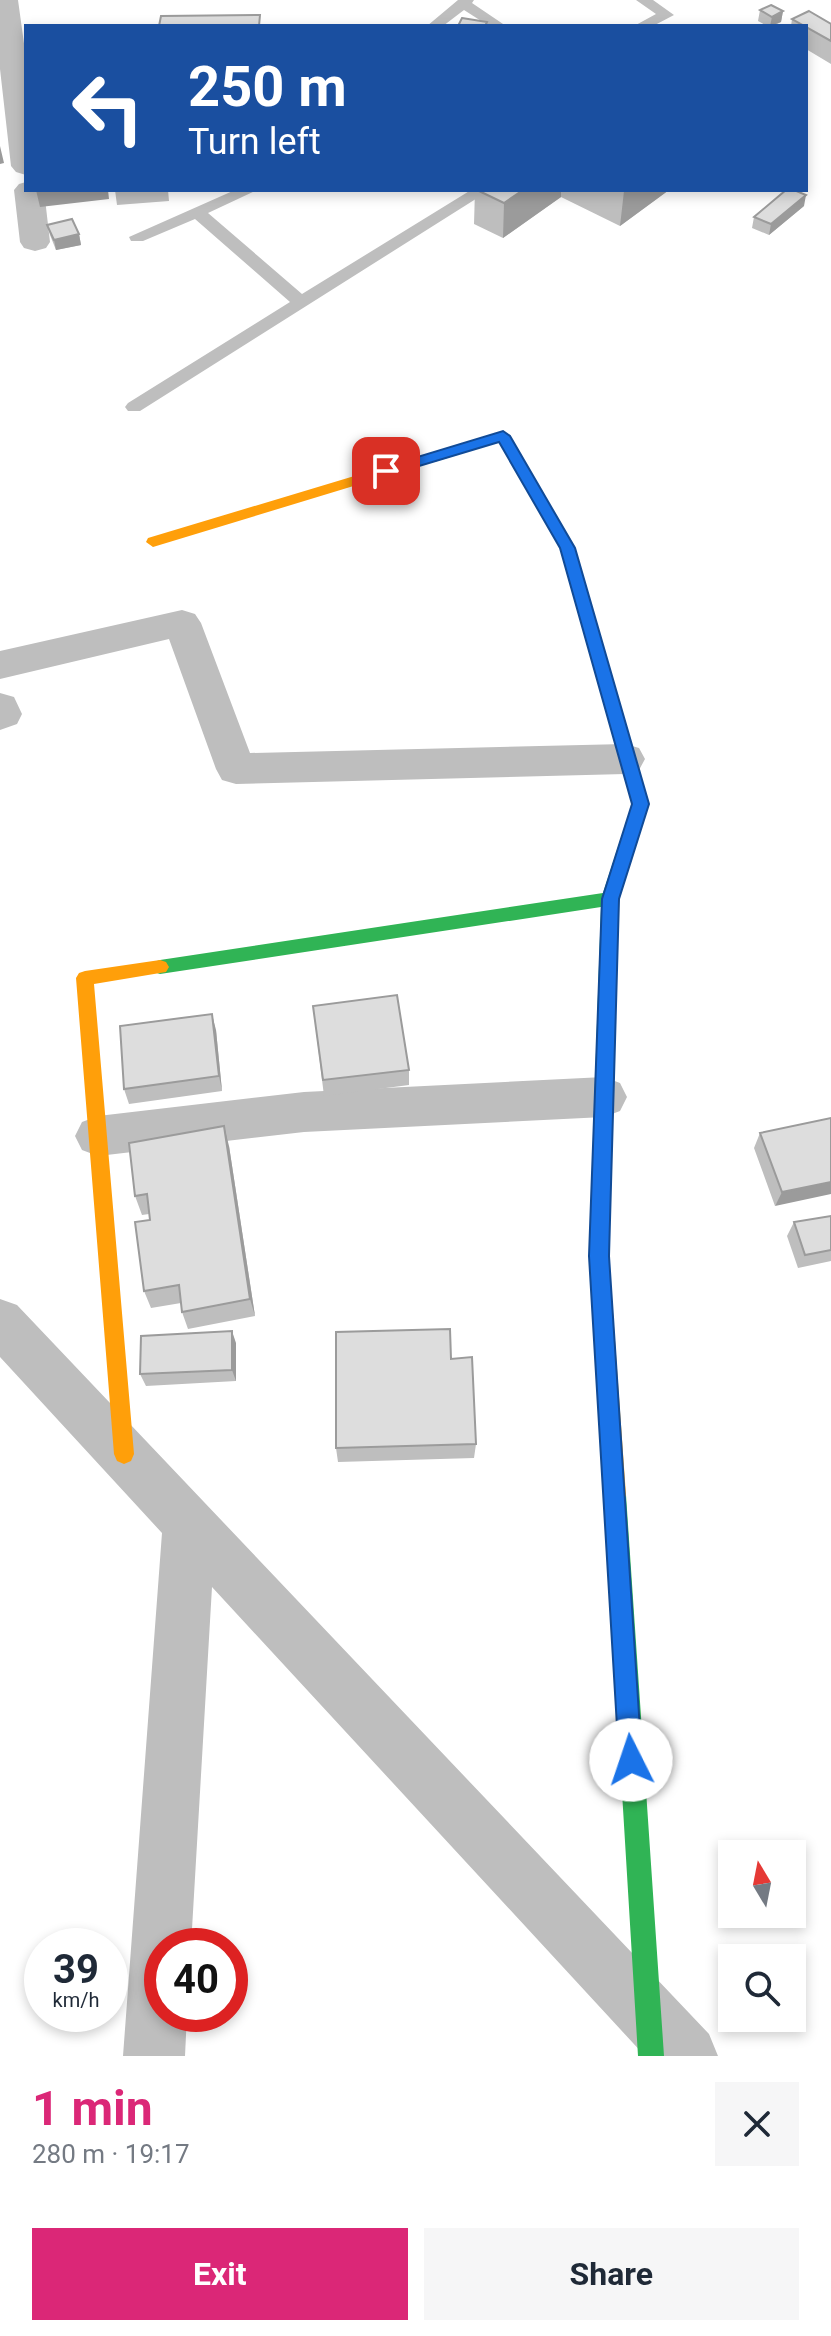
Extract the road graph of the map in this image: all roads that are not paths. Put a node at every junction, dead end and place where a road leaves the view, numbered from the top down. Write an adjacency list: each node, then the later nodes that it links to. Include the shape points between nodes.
1 (5, 0): 7 (street)
2 (643, 0): 6 (lane, via 667,15)
3 (465, 1): 4 (lane); 5 (lane)
4 (436, 24)
5 (496, 24)
6 (646, 24)
7 (7, 76): 8 (street)
8 (24, 158)
9 (24, 169): 10 (street)
10 (0, 176)
11 (29, 192): 16 (street)
12 (244, 192): 14 (lane)
13 (479, 192): 17 (lane)
14 (197, 212): 15 (lane); 17 (lane)
15 (137, 237)
16 (35, 242)
17 (302, 303): 18 (lane)
18 (134, 407)
19 (153, 542): 23 (street, via 503,436 567,548)
20 (0, 665): 23 (street, via 182,623 236,769)
21 (0, 707): 22 (street)
22 (0, 715)
23 (625, 759): 24 (street, via 640,804)
24 (610, 899): 25 (street); 26 (street, via 85,978)
25 (604, 1097): 26 (street, via 304,1112); 30 (street, via 599,1256)
26 (98, 1136): 28 (street)
27 (0, 1322): 28 (street)
28 (124, 1454): 29 (street)
29 (189, 1523): 30 (street); 31 (street)
30 (649, 2034): 32 (street)
31 (154, 2056)
32 (687, 2056)

